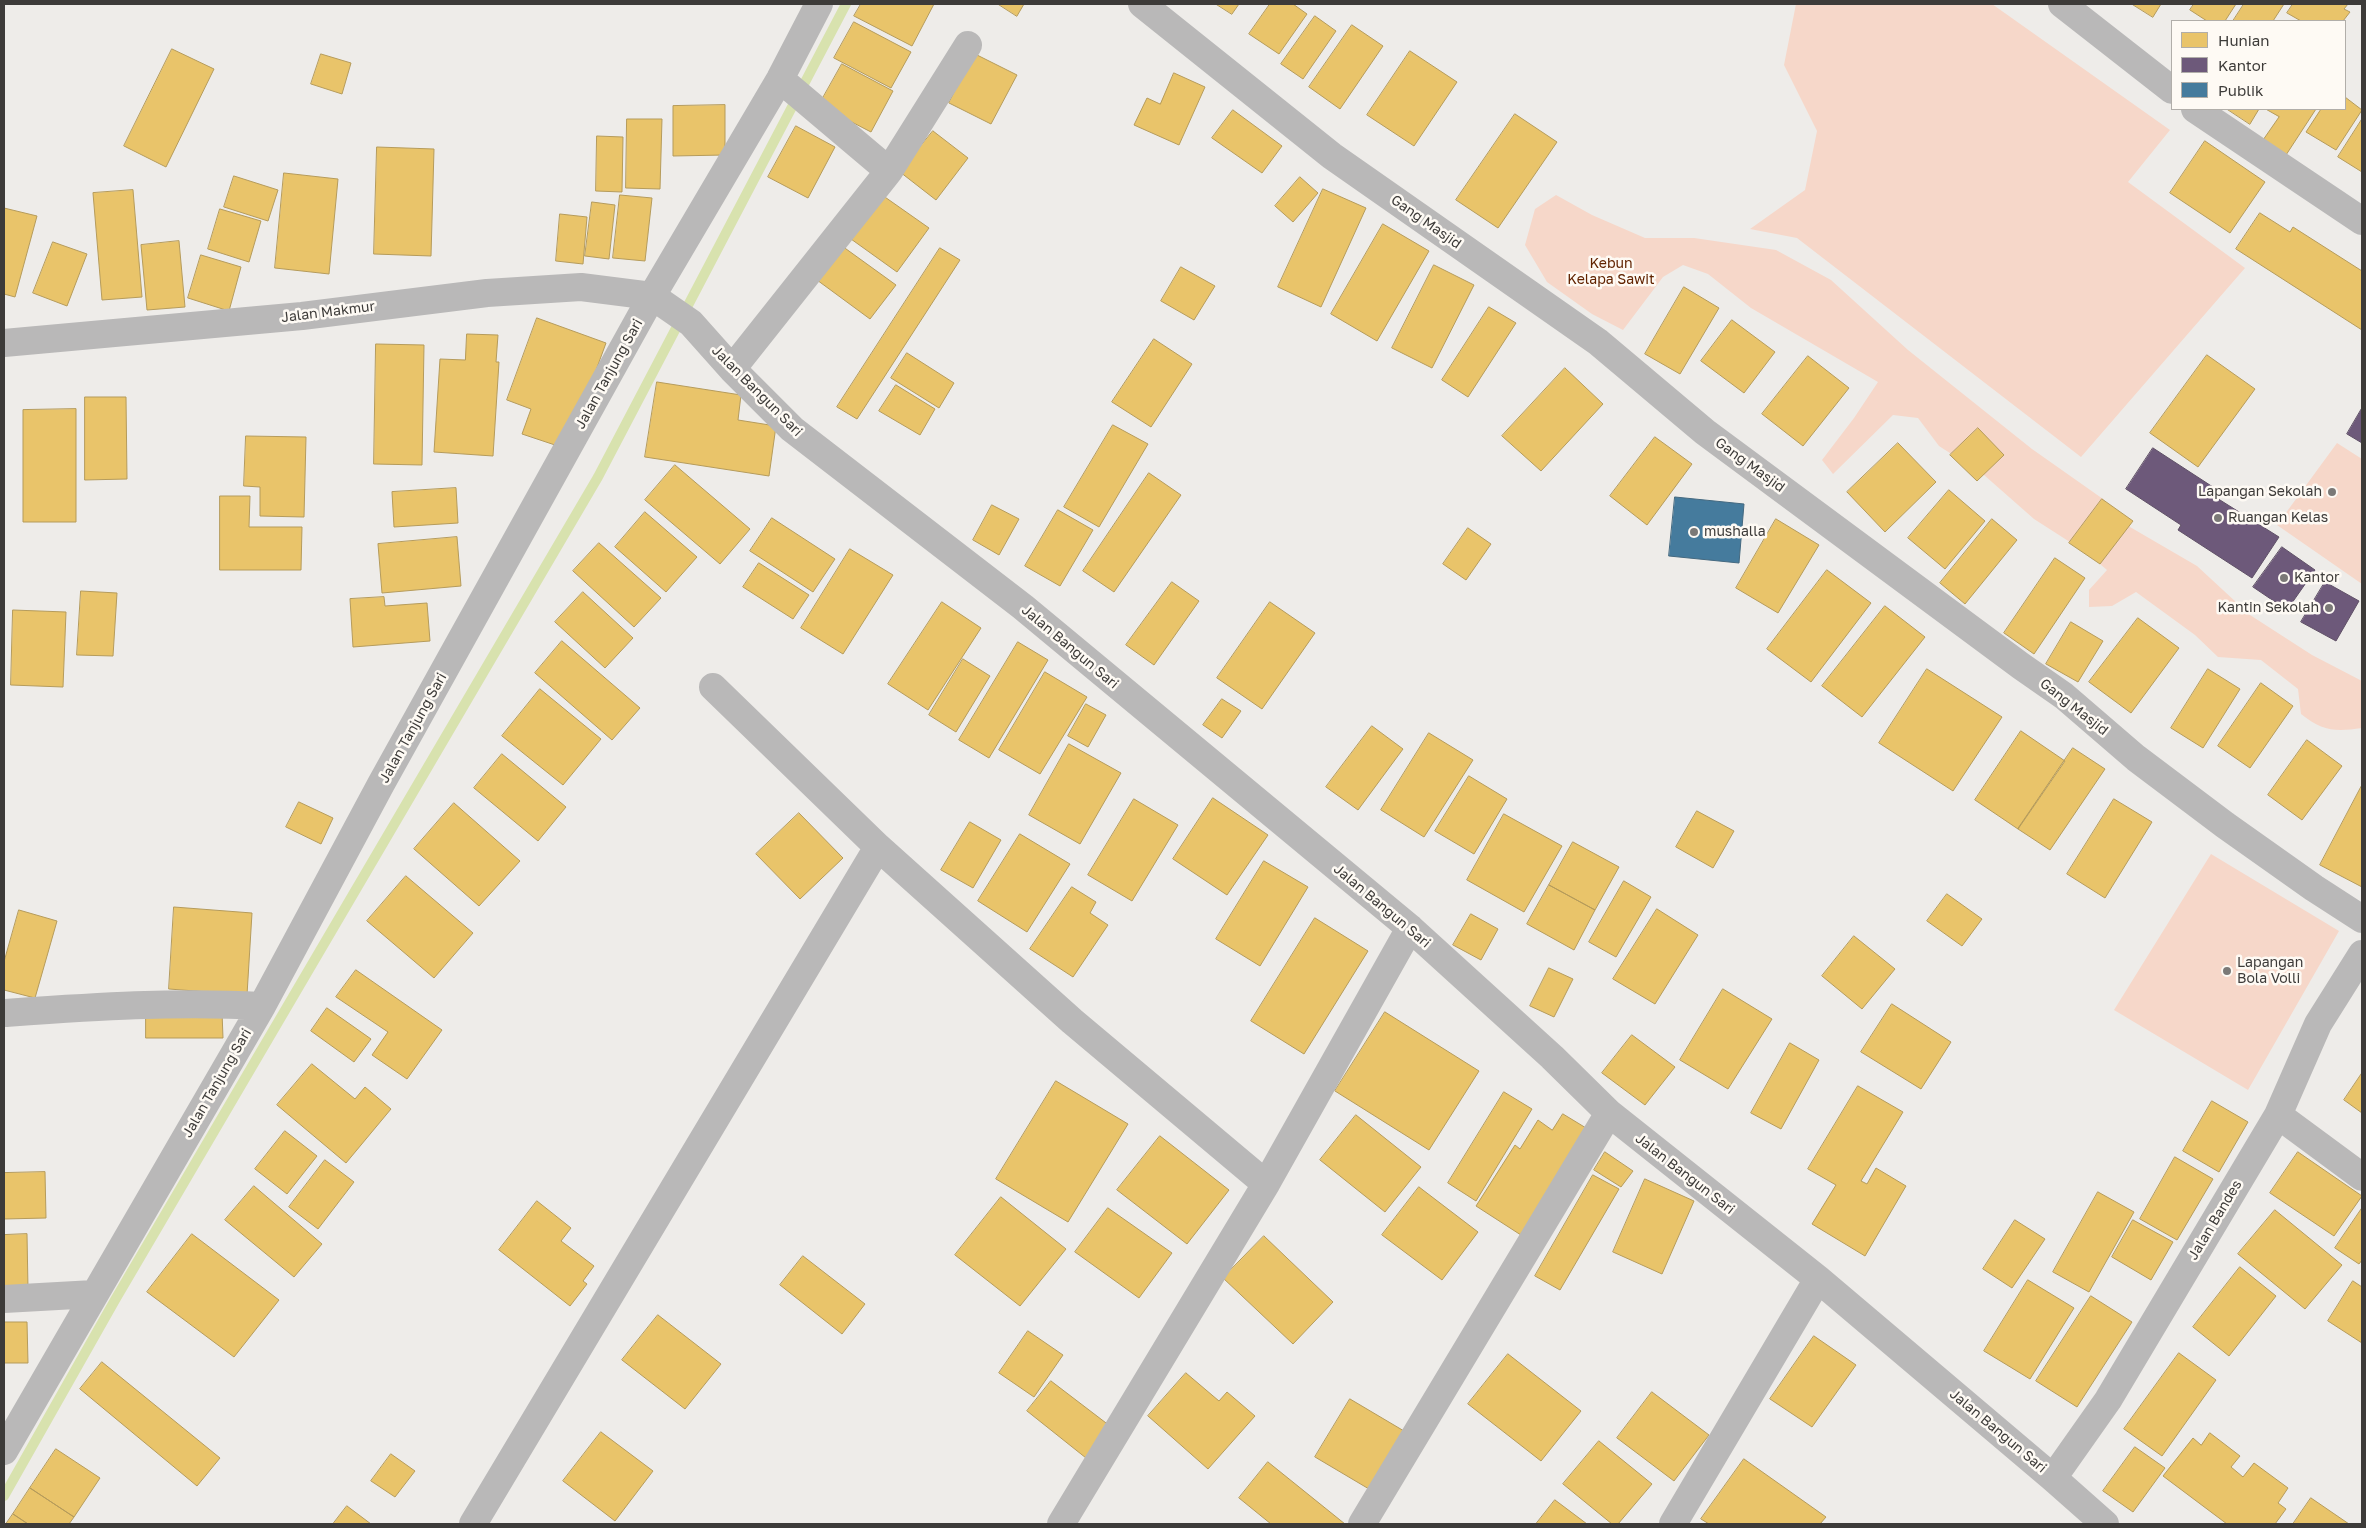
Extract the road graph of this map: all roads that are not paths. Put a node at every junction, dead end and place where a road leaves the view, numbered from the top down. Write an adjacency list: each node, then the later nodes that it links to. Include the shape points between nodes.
1 (819, 4): 6 (street, Jalan Tanjung Sari)
2 (1142, 4): 15 (street, Gang Masjid, via 1332,156 1598,342 1705,432 2064,696 2151,769 2306,883)
3 (2062, 4): 5 (street)
4 (968, 45): 8 (street)
5 (2171, 89)
6 (792, 90): 8 (street); 10 (street, Jalan Tanjung Sari)
7 (2196, 110): 9 (street)
8 (889, 171): 12 (street)
9 (2362, 221)
10 (652, 296): 11 (street, Jalan Makmur, via 581,287 487,293 302,316); 12 (street, Jalan Bangun Sari, via 683,317); 18 (street, Jalan Tanjung Sari, via 381,784)
11 (4, 343)
12 (732, 369): 16 (street, Jalan Bangun Sari, via 792,428 1023,607)
13 (714, 687): 14 (street)
14 (878, 847): 23 (street, via 1072,1021); 29 (street)
15 (2362, 919)
16 (1410, 928): 20 (street, Jalan Bangun Sari); 23 (street)
17 (2362, 954): 21 (street, Jalan Bandes, via 2318,1024)
18 (262, 1006): 19 (street, via 144,1004); 25 (street, Jalan Tanjung Sari)
19 (4, 1013)
20 (1609, 1113): 24 (street, Jalan Bangun Sari); 31 (street)
21 (2278, 1115): 22 (street); 28 (street, Jalan Bandes, via 2108,1400)
22 (2362, 1177)
23 (1266, 1184): 30 (street)
24 (1818, 1279): 28 (street, Jalan Bangun Sari); 32 (street)
25 (94, 1294): 26 (street); 27 (street, Jalan Tanjung Sari)
26 (4, 1299)
27 (4, 1451)
28 (2053, 1478): 33 (street, Jalan Bangun Sari)
29 (473, 1524)
30 (1061, 1524)
31 (1362, 1524)
32 (1673, 1524)
33 (2105, 1524)

